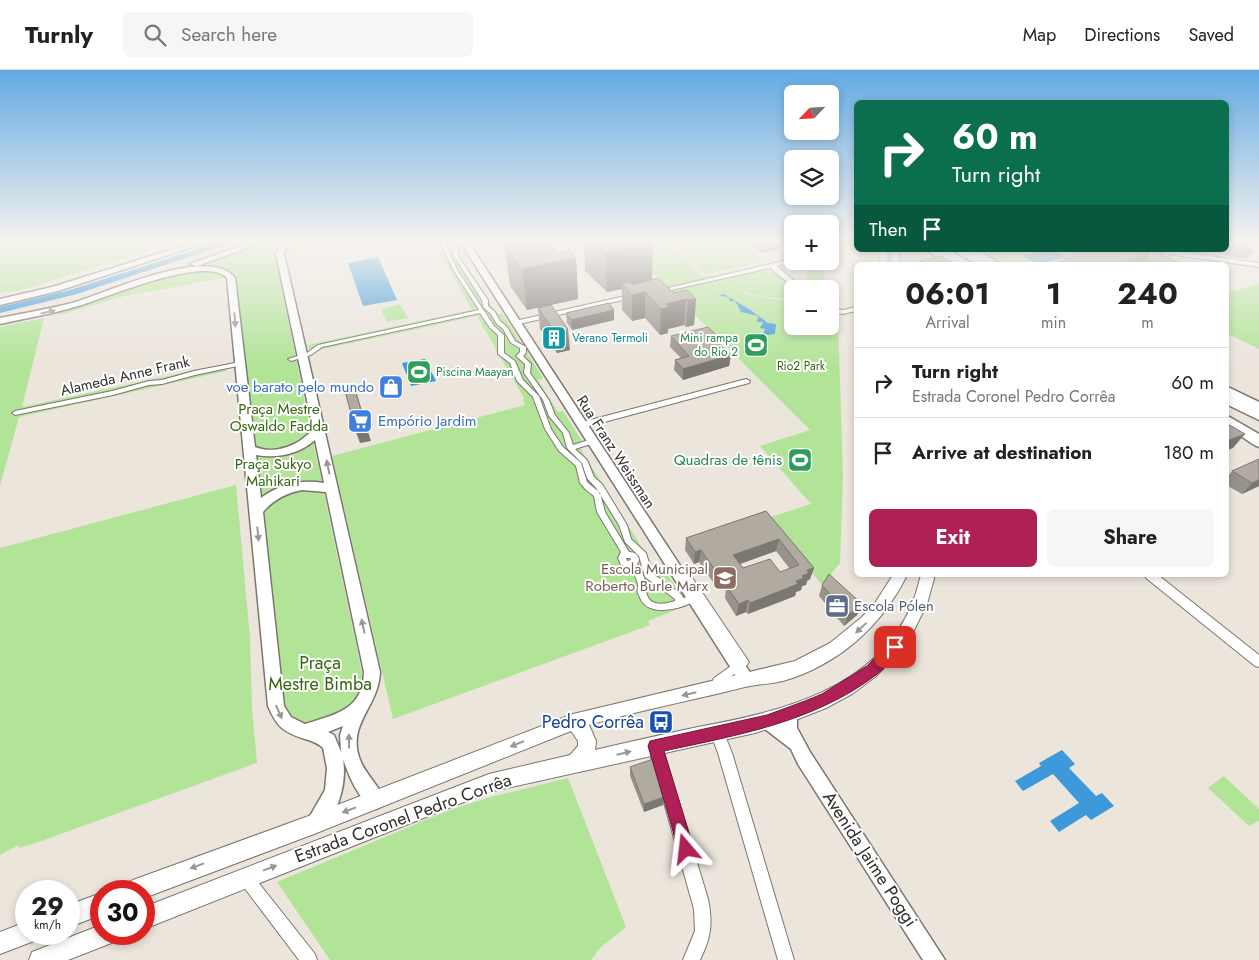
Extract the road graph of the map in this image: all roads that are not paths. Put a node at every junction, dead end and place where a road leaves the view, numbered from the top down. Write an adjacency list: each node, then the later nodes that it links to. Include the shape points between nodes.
1 (79, 282): 11 (street)
2 (144, 282): 15 (street, one-way to 2, via 74,305)
3 (231, 282): 23 (street, one-way to 23)
4 (286, 282): 19 (street)
5 (463, 282): 13 (street)
6 (473, 282): 17 (street, via 486,306)
7 (489, 282): 16 (street, Rua Franz Weissman)
8 (702, 282): 9 (street)
9 (650, 293)
10 (641, 295): 16 (street)
11 (0, 302)
12 (854, 310): 14 (street)
13 (482, 311): 18 (street, via 501,335); 19 (street, via 320,346)
14 (839, 312)
15 (0, 321)
16 (515, 323): 32 (street, Rua Franz Weissman)
17 (517, 344): 18 (street); 20 (street, via 524,350)
18 (502, 347): 21 (street, via 500,354)
19 (304, 356): 22 (street); 33 (street)
20 (519, 356): 21 (street); 37 (street, via 528,364 527,373 566,434)
21 (508, 358): 45 (street, via 517,368 520,381 536,396 548,429 579,465 585,487 597,496 601,512 625,555 635,558 630,564 636,569 646,600 665,608)
22 (291, 359)
23 (240, 364): 28 (street, Alameda Anne Frank); 38 (street)
24 (746, 381): 32 (street)
25 (1229, 392): 27 (main road)
26 (1229, 400): 30 (main road)
27 (1259, 408)
28 (15, 413)
29 (1229, 414): 34 (main road)
30 (1259, 416)
31 (1229, 423): 36 (main road)
32 (584, 424): 35 (street, Rua Franz Weissman); 47 (street, via 744,662)
33 (319, 428): 38 (street, via 310,440 285,451 266,453); 39 (street, one-way to 33)
34 (1259, 431)
35 (592, 441): 37 (street); 44 (street, Rua Franz Weissman)
36 (1259, 442)
37 (570, 448): 45 (street, via 585,462 591,478 623,525 628,540 644,555 648,575 679,597)
38 (250, 449): 40 (street)
39 (333, 490): 40 (street, via 319,485 291,488 263,501); 48 (street, one-way to 39, via 373,685 372,672)
40 (256, 511): 52 (street, one-way to 52, via 276,706 285,723)
41 (899, 577): 47 (main road, Estrada Coronel Pedro Corrêa, one-way to 47, via 867,622 813,662 773,676)
42 (928, 577): 49 (main road, Estrada Coronel Pedro Corrêa, via 910,624 883,661 827,698)
43 (1153, 577): 46 (street)
44 (694, 598): 45 (street); 47 (street, Rua Franz Weissman)
45 (680, 603)
46 (1259, 662)
47 (741, 672): 51 (main road, Estrada Coronel Pedro Corrêa, one-way to 51, via 717,688)
48 (362, 706): 52 (street, via 319,729); 57 (street, one-way to 48, via 359,778 350,749 351,725)
49 (789, 714): 50 (main road, Estrada Coronel Pedro Corrêa); 55 (street, Avenida Jaime Poggi, via 789,729)
50 (767, 721): 53 (main road, Estrada Coronel Pedro Corrêa); 55 (street, Avenida Jaime Poggi, via 784,732)
51 (573, 722): 56 (main road, via 584,732 588,743 586,751); 57 (main road, Estrada Coronel Pedro Corrêa, one-way to 57)
52 (303, 731): 58 (street, via 328,741 336,775 333,795)
53 (716, 732): 54 (main road, Estrada Coronel Pedro Corrêa); 68 (street)
54 (655, 746): 56 (main road, Estrada Coronel Pedro Corrêa, one-way to 54); 67 (street, via 704,920 702,938)
55 (804, 758): 69 (street, Avenida Jaime Poggi)
56 (576, 762): 59 (main road, Estrada Coronel Pedro Corrêa, one-way to 56, via 489,783)
57 (376, 800): 58 (main road, Estrada Coronel Pedro Corrêa, one-way to 58)
58 (314, 824): 60 (main road, Estrada Coronel Pedro Corrêa, one-way to 60)
59 (245, 878): 61 (main road, Estrada Coronel Pedro Corrêa); 66 (street)
60 (155, 883)
61 (155, 914)
62 (15, 937): 64 (main road)
63 (90, 940): 65 (main road)
64 (0, 943)
65 (40, 960)
66 (309, 960)
67 (691, 960)
68 (786, 960)
69 (935, 960)

